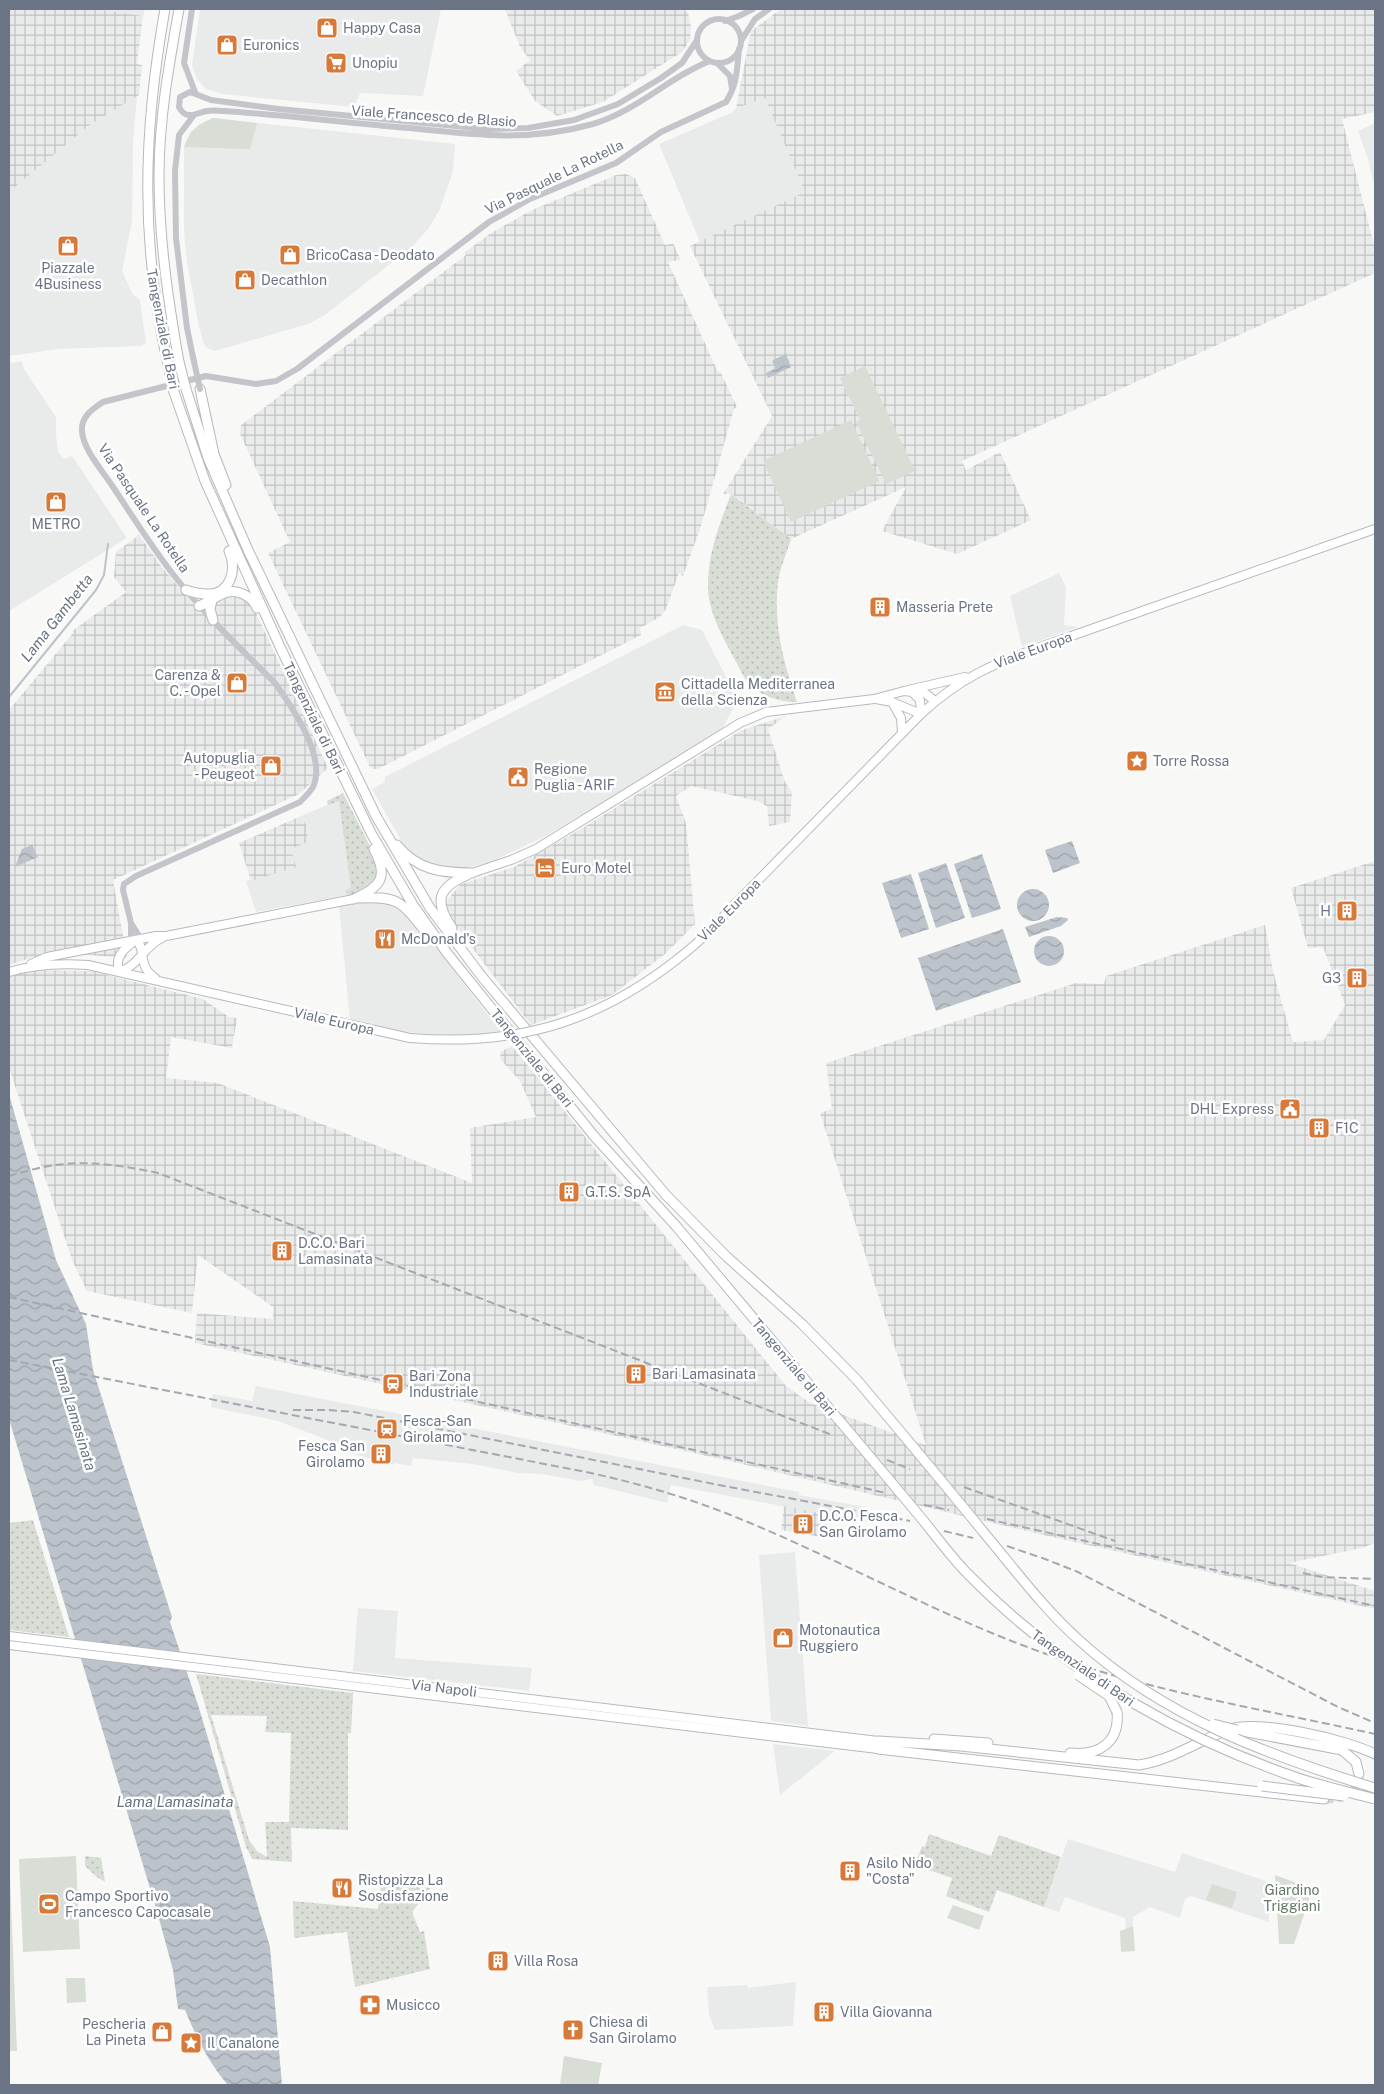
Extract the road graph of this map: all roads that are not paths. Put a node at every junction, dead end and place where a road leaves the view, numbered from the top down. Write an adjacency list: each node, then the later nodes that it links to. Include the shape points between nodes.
1 (165, 9): 19 (highway, Tangenziale di Bari, bridge, via 151,105 146,192 152,278 174,392)
2 (179, 9): 18 (highway, Tangenziale di Bari, bridge, via 164,102 159,175 161,238 179,362 208,458)
3 (192, 9): 13 (street, via 184,63)
4 (753, 9): 6 (street)
5 (769, 9): 8 (street, via 755,19)
6 (725, 20): 7 (street, via 706,24); 8 (street, via 737,29)
7 (697, 40): 10 (street, via 700,52); 16 (street, Viale Francesco de Blasio, via 682,63 618,104 574,120)
8 (741, 42): 9 (street)
9 (739, 50): 11 (street, via 731,59); 12 (street)
10 (710, 61): 11 (street); 16 (street, Viale Francesco de Blasio, via 695,67 638,104 598,122 541,135)
11 (717, 63): 12 (street, via 730,76)
12 (732, 92): 21 (street, Via Pasquale La Rotella, via 726,102 661,132 616,163 530,199 488,222 297,369 276,381 250,383 206,376 104,402 90,411 83,419 82,430 88,449)
13 (197, 94): 14 (street, via 203,102); 14 (street, via 185,93 179,103 185,114); 15 (street, Viale Francesco de Blasio, via 228,103)
14 (197, 114): 15 (street, Viale Francesco de Blasio, via 224,110); 17 (street, bridge, via 179,135 175,171 176,238 187,328)
15 (453, 129): 16 (street, Viale Francesco de Blasio)
16 (487, 132)
17 (200, 389): 18 (highway, via 214,454 231,497)
18 (231, 512): 35 (highway, Tangenziale di Bari)
19 (225, 527): 22 (highway, via 225,541 234,560 233,575 221,590); 25 (highway, Tangenziale di Bari)
20 (1375, 529): 26 (main road, Viale Europa, via 1043,646)
21 (186, 590): 22 (highway); 23 (street, Via Pasquale La Rotella)
22 (209, 597): 23 (highway, via 202,597); 24 (highway); 25 (highway, via 236,591 248,596)
23 (199, 606): 24 (street, Via Pasquale La Rotella)
24 (213, 620): 38 (street, Via Pasquale La Rotella, via 285,697 314,753 315,780 308,794 296,804 128,880 123,890)
25 (280, 650): 34 (highway, Tangenziale di Bari)
26 (971, 675): 27 (main road); 30 (main road, Viale Europa)
27 (914, 689): 28 (main road); 30 (main road)
28 (904, 691): 29 (main road); 32 (main road, via 912,692 920,700)
29 (874, 699): 31 (main road); 36 (main road, via 755,716 536,849)
30 (935, 701): 32 (main road, Viale Europa)
31 (892, 702): 32 (main road); 33 (main road, via 902,718)
32 (921, 714): 33 (main road, Viale Europa)
33 (902, 732): 47 (main road, Viale Europa, bridge, via 692,947 617,1000 567,1022 496,1038 410,1038)
34 (338, 767): 37 (highway, via 346,795 378,858 382,873 374,889); 42 (highway, Tangenziale di Bari, via 388,864)
35 (376, 816): 36 (highway, via 413,861 427,869); 41 (highway, Tangenziale di Bari, via 415,885)
36 (472, 873): 41 (highway, via 450,884 442,895 441,909 452,928)
37 (354, 898): 39 (main road); 42 (highway, via 393,899 403,905)
38 (131, 923): 40 (street); 40 (street)
39 (166, 936): 40 (main road); 43 (main road, via 148,946)
40 (136, 940): 43 (main road); 44 (main road, via 47,957); 46 (main road, via 121,953)
41 (455, 943): 51 (highway, Tangenziale di Bari, bridge, via 666,1195 857,1380 1045,1606 1080,1642)
42 (447, 953): 50 (highway, Tangenziale di Bari, bridge, via 594,1136 676,1226 965,1570 1025,1627)
43 (142, 955): 46 (main road); 47 (main road, via 147,971)
44 (23, 968): 45 (main road, Viale Europa); 46 (main road, Viale Europa, via 70,964)
45 (9, 972)
46 (120, 972): 47 (main road, Viale Europa)
47 (158, 980)
48 (9, 1636): 52 (main road, Via Napoli)
49 (9, 1645): 52 (main road, Via Napoli)
50 (1072, 1664): 52 (highway, bridge, via 1078,1674 1109,1696 1117,1712 1118,1723 1111,1740 1086,1754 958,1739); 57 (highway, Tangenziale di Bari, bridge, via 1149,1713 1200,1739 1298,1778)
51 (1175, 1709): 54 (highway, bridge, via 1237,1730 1342,1750 1356,1762); 55 (highway, Tangenziale di Bari, bridge, via 1262,1750)
52 (878, 1745): 53 (highway, via 961,1746 1139,1765 1164,1760 1228,1729 1261,1725 1338,1741); 56 (highway); 57 (highway, bridge)
53 (1375, 1754)
54 (1359, 1774)
55 (1375, 1788)
56 (1324, 1799)
57 (1375, 1800)

